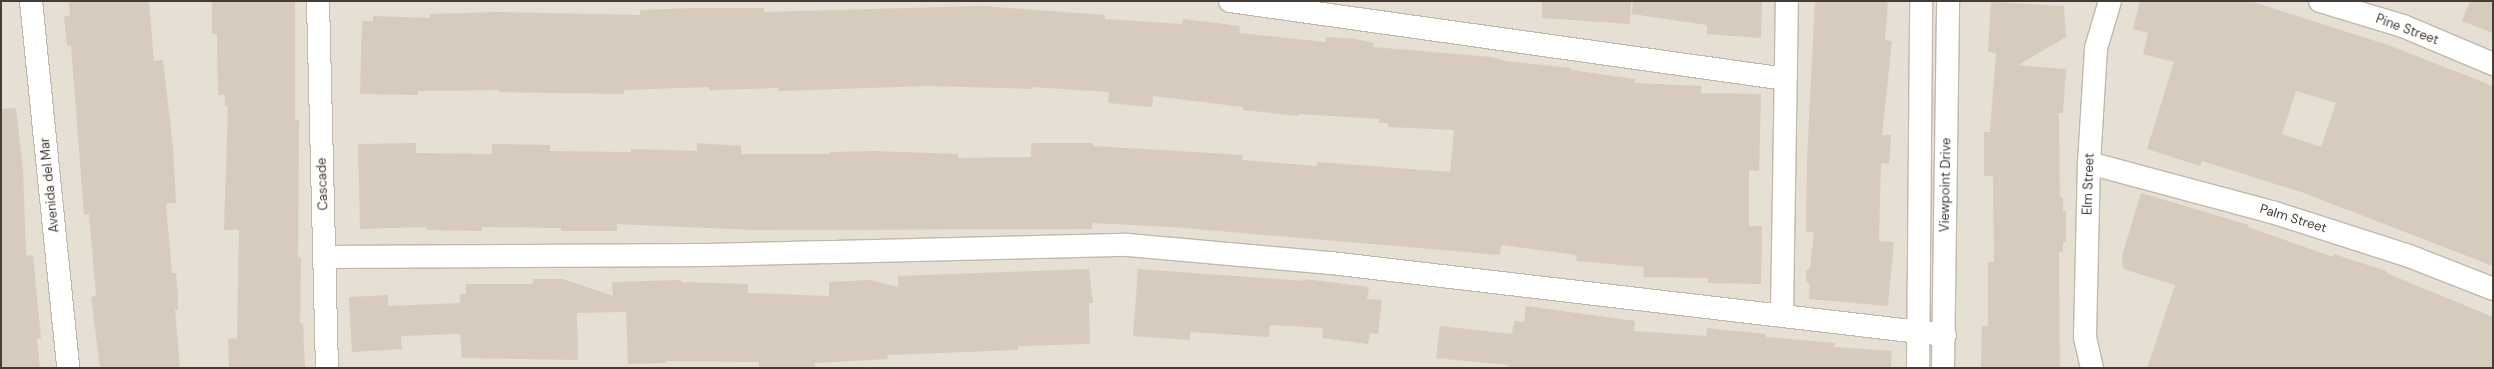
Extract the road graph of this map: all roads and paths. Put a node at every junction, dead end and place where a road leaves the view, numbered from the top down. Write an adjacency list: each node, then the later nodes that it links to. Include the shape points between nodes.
1 (32, 1): 17 (street, Avenida del Mar)
2 (318, 1): 12 (street, Cascade)
3 (1230, 1): 10 (street)
4 (1787, 1): 10 (street)
5 (1921, 1): 15 (street, Viewpoint Drive)
6 (1948, 1): 16 (street, Viewpoint Drive)
7 (2110, 1): 11 (street, Elm Street, via 2096,48)
8 (2320, 1): 9 (street, Pine Street, via 2403,26)
9 (2493, 64)
10 (1786, 79): 14 (street)
11 (2089, 163): 13 (street, Palm Street, via 2272,212 2408,256); 21 (street, Elm Street, via 2085,337)
12 (326, 257): 14 (street, via 724,255 1128,245 1331,263); 18 (street, Cascade)
13 (2493, 288)
14 (1782, 314): 15 (street)
15 (1918, 332): 16 (street); 19 (street, Viewpoint Drive)
16 (1945, 335): 20 (street, Viewpoint Drive)
17 (68, 368)
18 (327, 368)
19 (1918, 368)
20 (1943, 368)
21 (2092, 368)

